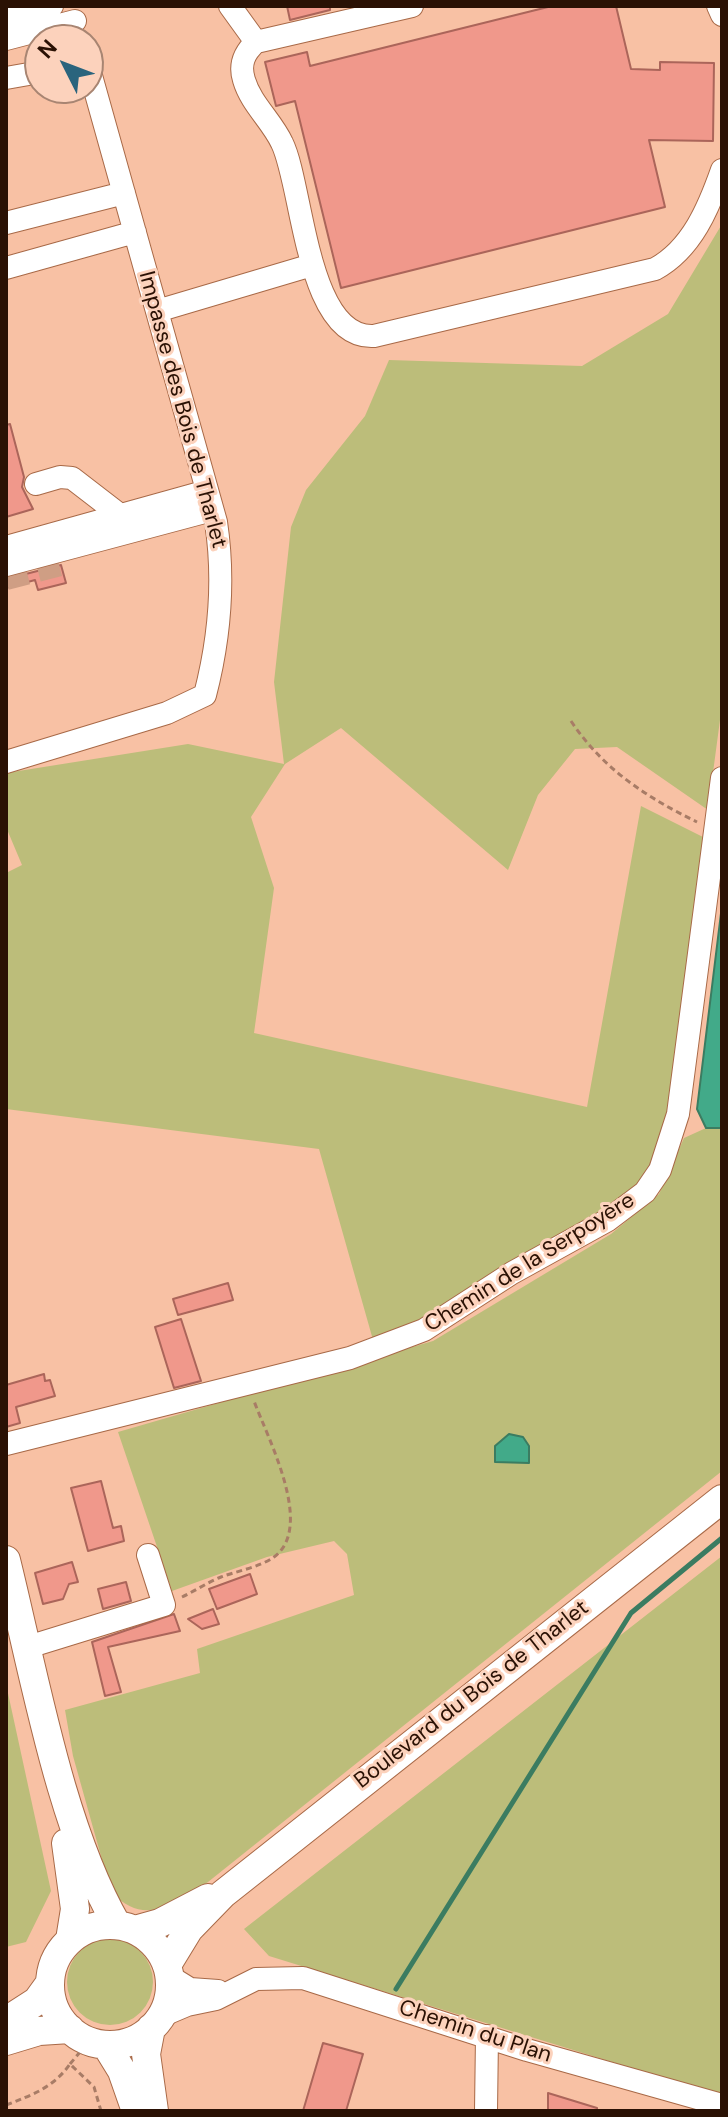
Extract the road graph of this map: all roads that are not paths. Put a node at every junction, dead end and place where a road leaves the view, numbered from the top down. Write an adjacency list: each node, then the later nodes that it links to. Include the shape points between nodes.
1 (52, 6): 6 (street)
2 (230, 6): 9 (street)
3 (412, 6): 9 (street)
4 (718, 6): 5 (street)
5 (722, 15)
6 (6, 19)
7 (76, 22): 8 (street)
8 (6, 39)
9 (256, 42): 15 (street, via 244,55 244,80 283,144)
10 (99, 104): 12 (street, Impasse des Bois de Tharlet)
11 (722, 170): 15 (street, via 697,226 680,250 655,269 374,336 356,333 344,323)
12 (124, 193): 13 (street); 14 (street, Impasse des Bois de Tharlet)
13 (6, 223)
14 (135, 232): 16 (street); 17 (street, Impasse des Bois de Tharlet)
15 (312, 265): 17 (street)
16 (6, 268)
17 (157, 311): 19 (street, Impasse des Bois de Tharlet)
18 (36, 484): 20 (street, via 72,478)
19 (211, 508): 20 (street); 22 (street); 23 (street); 24 (street, Impasse des Bois de Tharlet, via 221,557 221,611 205,695 167,713)
20 (120, 515): 21 (street)
21 (6, 547)
22 (6, 565)
23 (61, 565)
24 (6, 762)
25 (722, 778): 26 (street, Chemin de la Serpoyère, via 678,1114 660,1170 645,1192 608,1220 400,1342)
26 (6, 1444)
27 (722, 1499): 32 (main road, Boulevard du Bois de Tharlet)
28 (148, 1555): 30 (street, via 164,1605)
29 (6, 1560): 30 (main road)
30 (28, 1647): 31 (main road)
31 (58, 1767): 33 (main road, via 90,1872); 34 (main road, via 75,1909)
32 (223, 1894): 33 (main road, Boulevard du Bois de Tharlet, via 160,1923); 35 (main road, Boulevard du Bois de Tharlet, via 189,1929)
33 (126, 1928): 34 (main road, via 100,1925); 35 (main road, via 157,1947)
34 (70, 1940): 36 (main road, via 52,1967)
35 (168, 1970): 37 (street, Chemin du Plan, via 190,1989); 39 (main road, via 169,1994)
36 (50, 1983): 38 (main road, via 37,2001); 41 (main road, via 58,2015)
37 (227, 1990): 39 (street, Chemin du Plan, via 216,1999 174,2009); 40 (street, Chemin du Plan, via 256,1979 303,1978)
38 (6, 2021)
39 (156, 2022): 41 (main road, via 138,2038); 45 (main road, via 146,2054)
40 (487, 2036): 43 (street, Chemin du Plan); 46 (street)
41 (88, 2038): 42 (main road, via 39,2031); 44 (main road, via 122,2071)
42 (6, 2041)
43 (722, 2105)
44 (136, 2111)
45 (154, 2111)
46 (486, 2111)

